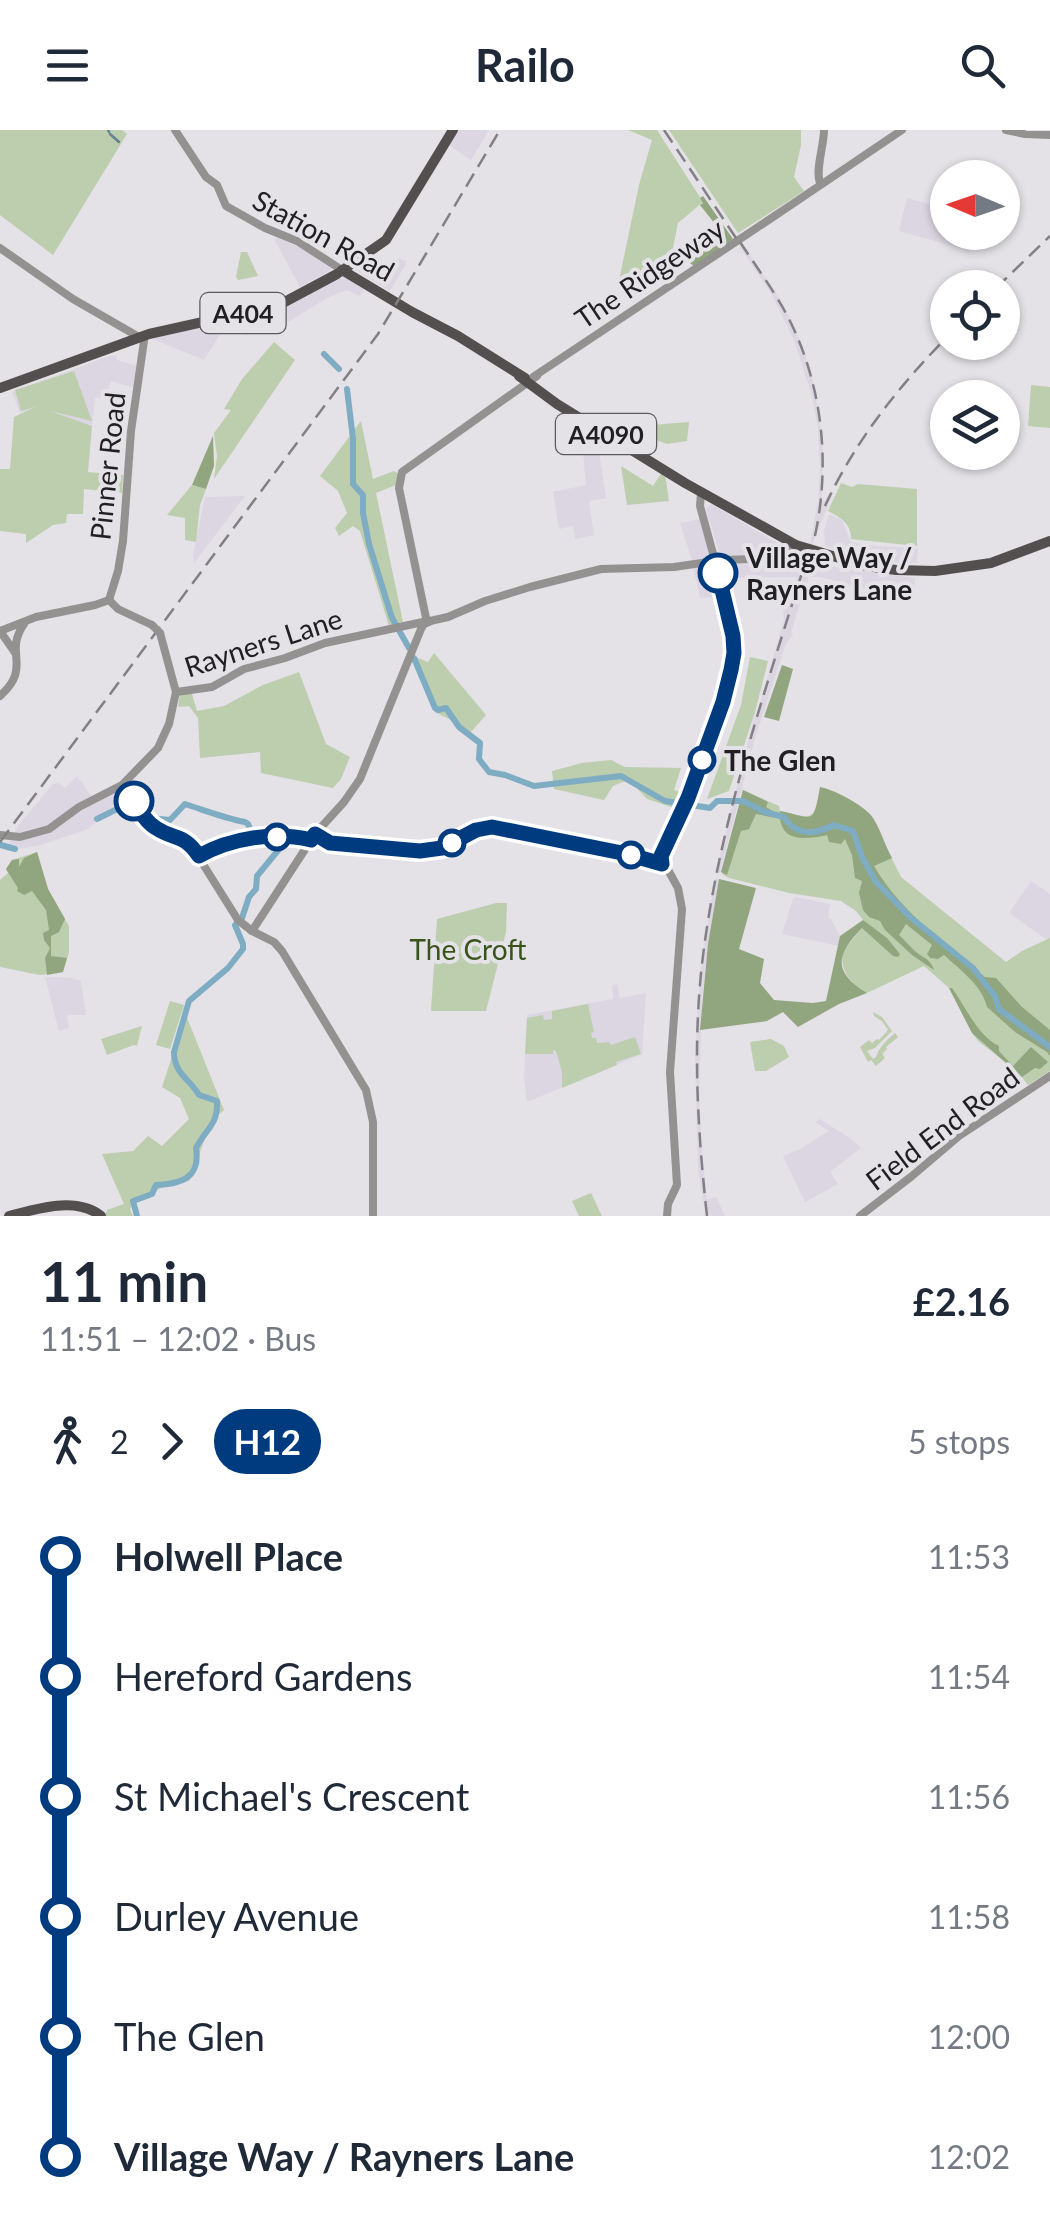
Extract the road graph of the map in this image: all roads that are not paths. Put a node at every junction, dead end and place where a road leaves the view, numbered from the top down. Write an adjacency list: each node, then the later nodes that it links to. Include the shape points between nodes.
1 (175, 130): 9 (street, Station Road, via 226,206)
2 (452, 130): 9 (main road, A404, via 386,240)
3 (824, 130): 7 (street)
4 (902, 130): 7 (street, The Ridgeway)
5 (1006, 130): 6 (street)
6 (1050, 135)
7 (820, 183): 11 (street, The Ridgeway)
8 (0, 248): 10 (street)
9 (340, 271): 10 (main road, A404, via 280,305); 11 (main road, Station Road / A4090)
10 (140, 339): 12 (main road, A404); 17 (street, Pinner Road, via 123,541)
11 (527, 382): 13 (main road, A4090); 19 (street, The Ridgeway, via 402,472 399,488)
12 (0, 390)
13 (707, 497): 15 (main road, A4090); 16 (street)
14 (1050, 542): 15 (main road, A4090, via 991,563 938,571 862,565)
15 (795, 545): 16 (street, Rayners Lane, via 752,559)
16 (716, 560): 19 (street, Rayners Lane, via 600,570); 31 (street, via 734,653 723,702 661,856 682,909 670,1072 678,1185)
17 (109, 600): 18 (street); 22 (street, bridge, via 160,633)
18 (26, 622): 20 (street); 21 (street)
19 (424, 622): 22 (street, Rayners Lane, via 307,648 206,689); 26 (street, via 360,779)
20 (0, 631): 21 (street)
21 (16, 654): 23 (street, via 17,676)
22 (176, 692): 24 (street, via 162,743)
23 (0, 696)
24 (122, 784): 25 (street, via 47,830); 26 (street, via 150,824 191,845)
25 (0, 835)
26 (252, 931): 30 (street, via 286,956 359,1076 373,1122)
27 (1050, 1076): 32 (street, Field End Road, via 959,1136)
28 (98, 1213): 29 (main road, via 46,1206)
29 (9, 1216)
30 (373, 1216)
31 (668, 1216)
32 (860, 1216)

